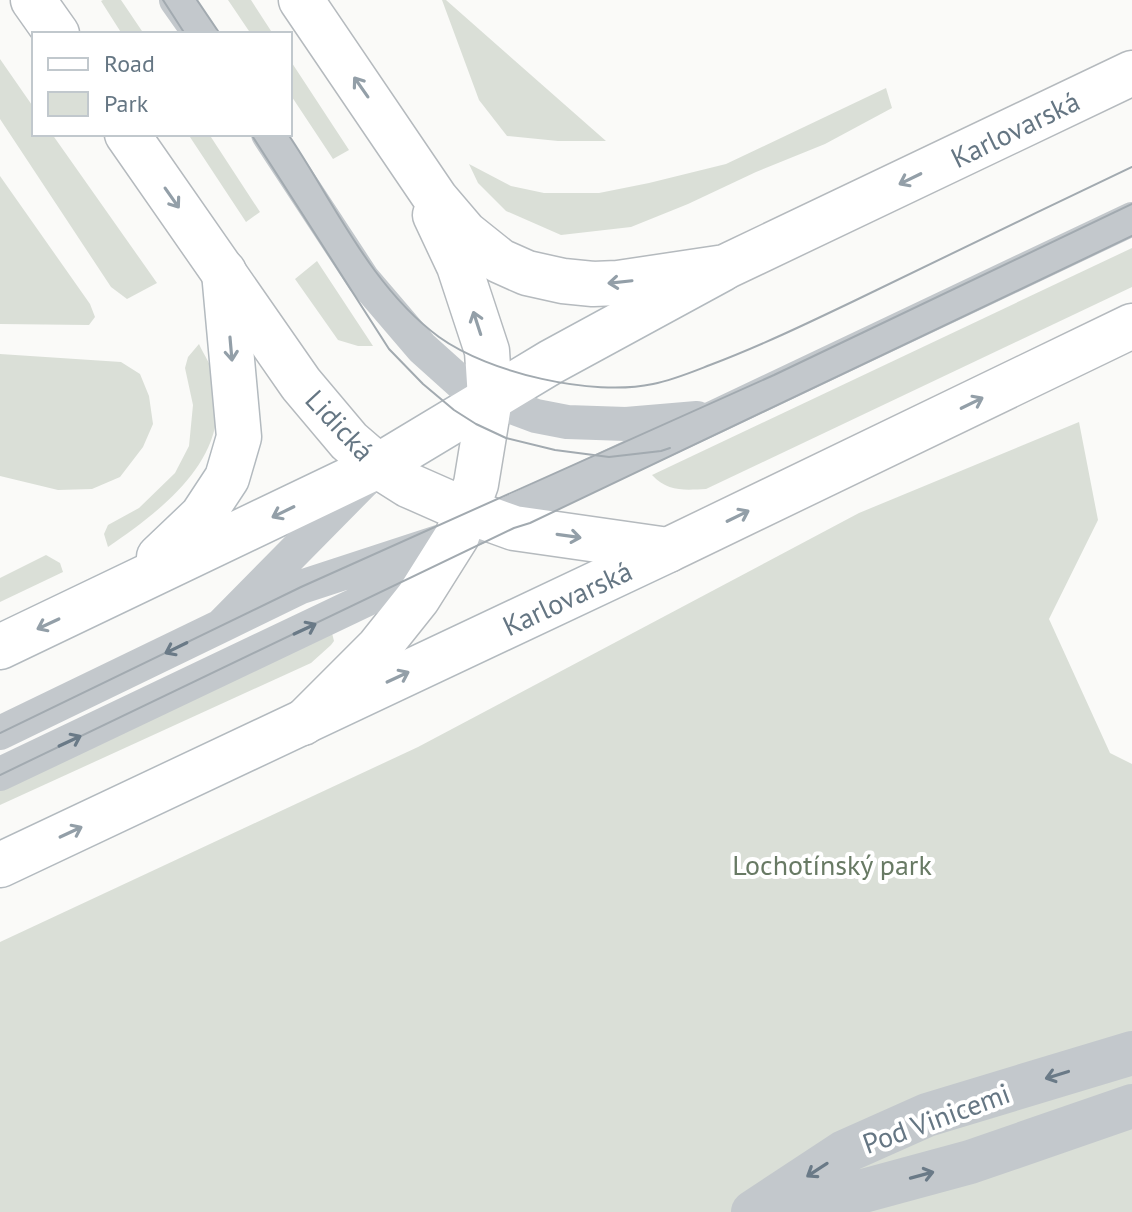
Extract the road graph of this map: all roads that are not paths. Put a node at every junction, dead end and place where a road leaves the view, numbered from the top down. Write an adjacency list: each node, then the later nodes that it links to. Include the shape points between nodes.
1 (33, 0): 4 (main road)
2 (176, 0): 5 (lane)
3 (301, 0): 9 (main road, one-way to 3)
4 (56, 32)
5 (199, 32)
6 (1132, 73): 11 (main road, Karlovarská, one-way to 11)
7 (128, 136): 12 (main road, Lidická, one-way to 12)
8 (269, 136): 14 (lane, via 363,279 422,348 471,392)
9 (405, 151): 11 (main road, Karlovarská, one-way to 9, via 593,284 527,273 500,261 465,233); 14 (main road, one-way to 9, via 487,351 459,266)
10 (1132, 219): 15 (lane, Karlovarská)
11 (725, 267): 14 (main road, Karlovarská)
12 (224, 272): 16 (main road, Lidická, via 301,384 349,441); 19 (main road, one-way to 19, via 239,437 227,478 202,516)
13 (1132, 326): 18 (main road, Karlovarská, one-way to 13)
14 (490, 399): 15 (lane, via 567,422 626,424); 16 (main road, Karlovarská); 17 (main road)
15 (717, 416): 17 (lane, Karlovarská)
16 (378, 466): 17 (main road, Lidická); 19 (main road, Karlovarská, one-way to 19); 20 (lane, Karlovarská)
17 (464, 534): 18 (main road, Lidická, one-way to 18, via 514,528); 20 (lane, Karlovarská, via 301,587); 22 (main road, via 379,647); 24 (lane, Karlovarská, one-way to 17)
18 (668, 550): 22 (main road, Karlovarská, one-way to 18)
19 (105, 597): 21 (main road, Karlovarská, one-way to 21)
20 (221, 626): 23 (lane, Karlovarská, one-way to 23)
21 (0, 647)
22 (303, 723): 25 (main road, Karlovarská, one-way to 22)
23 (0, 733)
24 (0, 774)
25 (0, 865)
26 (1132, 1053): 28 (street, Pod Vinicemi, one-way to 28, via 927,1115 844,1152)
27 (1132, 1106): 29 (street, Pod Vinicemi, one-way to 27, via 808,1206 955,1166)
28 (753, 1212)
29 (764, 1212)

